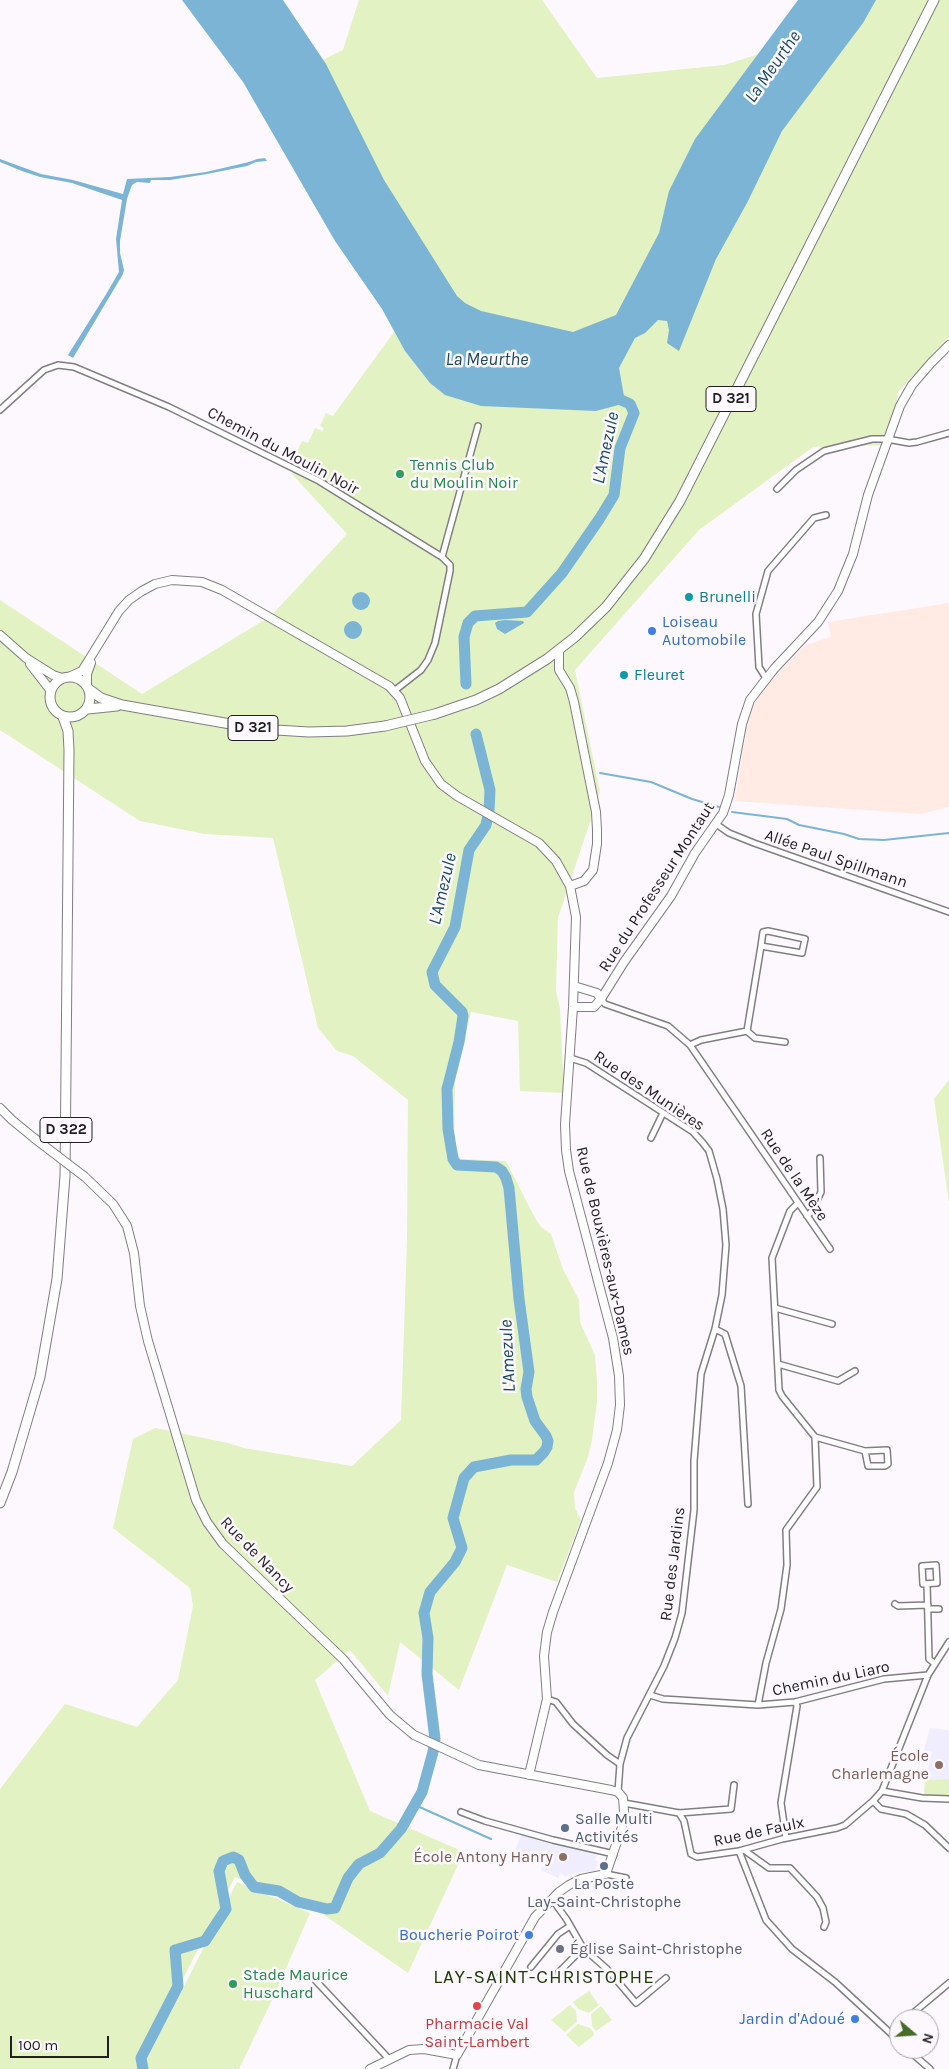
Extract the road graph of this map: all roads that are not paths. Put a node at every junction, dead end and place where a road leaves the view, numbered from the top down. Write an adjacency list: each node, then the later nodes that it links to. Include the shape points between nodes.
1 (934, 0): 12 (main road, D 321, via 680,501 628,581 606,608)
2 (949, 345): 6 (street, Rue du Professeur Montaut, via 912,385)
3 (0, 410): 9 (street, Chemin du Moulin Noir, via 44,370 58,365 74,367 169,406 319,480)
4 (478, 426): 9 (street)
5 (949, 433): 6 (street, via 913,443)
6 (887, 439): 7 (street, via 851,443 824,451 796,470); 15 (street, Rue du Professeur Montaut, via 853,554 838,591 818,622)
7 (777, 489)
8 (826, 515): 15 (street, via 814,518 768,571 756,614 758,667)
9 (442, 557): 18 (street, via 450,565 450,571 435,643 421,670)
10 (0, 636): 13 (street)
11 (98, 645): 14 (street, via 82,671); 16 (street, via 87,674); 18 (street, via 119,611 142,590 172,580 202,582 356,665)
12 (559, 650): 19 (main road, D 321, bridge, via 476,700 435,714 347,731 259,729); 25 (street, via 559,670 574,702 596,812 597,844 593,870 584,880)
13 (26, 658): 14 (street, via 53,675); 17 (street)
14 (66, 677): 16 (main road, via 80,679); 17 (main road, via 55,683)
15 (766, 678): 24 (street, Rue du Professeur Montaut, via 750,700 742,724 729,795)
16 (88, 688): 19 (main road, D 321, via 101,698); 20 (main road, via 91,700)
17 (51, 691): 22 (main road, via 52,708)
18 (394, 691): 25 (street, via 404,706 429,767 441,784 528,836 550,853)
19 (122, 706): 20 (main road, D 321)
20 (88, 709): 21 (main road)
21 (80, 716): 22 (main road); 23 (main road, D 322, via 71,731)
22 (63, 717): 23 (main road, D 322)
23 (69, 750): 49 (main road, D 322, via 65,1176 57,1269 40,1377)
24 (716, 824): 26 (street, Allée Paul Spillmann, via 754,843); 29 (street, Rue du Professeur Montaut)
25 (570, 886): 28 (street, Rue de Bouxières-aux-Dames, via 576,917)
26 (949, 912)
27 (760, 946): 27 (street, via 802,953 805,939 768,931 763,932); 31 (street)
28 (574, 986): 29 (street, Rue du Professeur Montaut, via 597,994); 30 (street, Rue de Bouxières-aux-Dames)
29 (601, 999): 30 (street, via 594,1007); 33 (street, Rue de la Mèze, via 605,1004 668,1026)
30 (573, 1007): 34 (street, Rue de Bouxières-aux-Dames)
31 (747, 1031): 32 (street, via 755,1038); 33 (street)
32 (784, 1042)
33 (690, 1045): 39 (street, Rue de la Mèze)
34 (570, 1058): 36 (street, Rue des Munières, via 586,1063); 59 (street, Rue de Bouxières-aux-Dames, via 565,1124 569,1171 613,1338 620,1405 608,1463 547,1632 544,1656)
35 (0, 1108): 63 (street, Rue de Nancy, bridge, via 85,1177 113,1204 127,1226 148,1341 196,1500 223,1544 343,1659 398,1723 423,1740 479,1765)
36 (664, 1113): 37 (street); 44 (street, Rue des Munières, via 704,1143 715,1171 726,1246 722,1296)
37 (652, 1138)
38 (820, 1158): 40 (street, via 821,1192)
39 (798, 1203): 40 (street, Rue de la Mèze); 42 (street, via 790,1211 773,1253)
40 (807, 1216): 41 (street, Rue de la Mèze)
41 (830, 1249)
42 (775, 1308): 43 (street); 45 (street)
43 (832, 1324)
44 (714, 1329): 50 (street, via 725,1334 741,1386); 58 (street, Rue des Jardins, via 701,1374 694,1461 694,1510 682,1613 671,1651)
45 (778, 1364): 46 (street, via 838,1381); 47 (street, via 782,1396)
46 (855, 1370)
47 (815, 1437): 48 (street); 61 (street, via 816,1486 786,1530 787,1565 781,1609)
48 (865, 1451): 48 (street, via 887,1450 888,1464 868,1466)
49 (0, 1503)
50 (748, 1504)
51 (927, 1584): 51 (street, via 937,1583 936,1565 922,1566 923,1584); 53 (street)
52 (894, 1604): 53 (street)
53 (928, 1607): 54 (street); 56 (street, via 929,1659)
54 (939, 1609)
55 (949, 1642): 56 (street)
56 (934, 1663): 57 (street)
57 (928, 1676): 60 (street, Chemin du Liaro, via 884,1679); 65 (street)
58 (650, 1695): 61 (street, Chemin du Liaro, via 663,1699); 62 (street, Rue des Jardins, via 627,1738)
59 (547, 1699): 62 (street, via 556,1702 578,1729); 63 (street, Rue de Bouxières-aux-Dames)
60 (795, 1702): 61 (street, Chemin du Liaro); 72 (street, via 781,1803)
61 (758, 1705)
62 (620, 1764): 66 (street, Rue des Jardins)
63 (529, 1775): 66 (street, Rue de Nancy)
64 (734, 1785): 71 (street, via 731,1809)
65 (882, 1791): 67 (street); 68 (street)
66 (618, 1792): 69 (street)
67 (949, 1799)
68 (873, 1801): 72 (street, Rue de Faulx, via 842,1827); 73 (street, via 881,1809 906,1814 925,1825)
69 (624, 1803): 71 (street); 75 (street, via 622,1827)
70 (461, 1812): 75 (street, via 553,1840)
71 (679, 1813): 74 (street, Rue de Faulx, via 694,1857)
72 (786, 1838): 74 (street, Rue de Faulx)
73 (949, 1848)
74 (742, 1850): 80 (street, via 769,1868 790,1868 817,1896 826,1922); 88 (street, via 766,1920 792,1949 835,1982)
75 (614, 1854): 76 (street)
76 (606, 1874): 77 (street); 78 (street, via 574,1882)
77 (626, 1878)
78 (552, 1899): 79 (street); 89 (street, via 531,1922)
79 (570, 1926): 81 (street); 82 (street, via 558,1934)
80 (824, 1927)
81 (583, 1948): 83 (street); 84 (street, via 607,1968 636,2003)
82 (531, 1967)
83 (558, 1973)
84 (666, 1978)
85 (316, 1980): 90 (street)
86 (949, 1984): 87 (street)
87 (918, 2009)
88 (889, 2031)
89 (457, 2055): 90 (street, via 417,2049); 93 (street)
90 (389, 2059): 92 (street)
91 (918, 2059): 94 (street)
92 (370, 2069)
93 (453, 2069)
94 (930, 2069)

